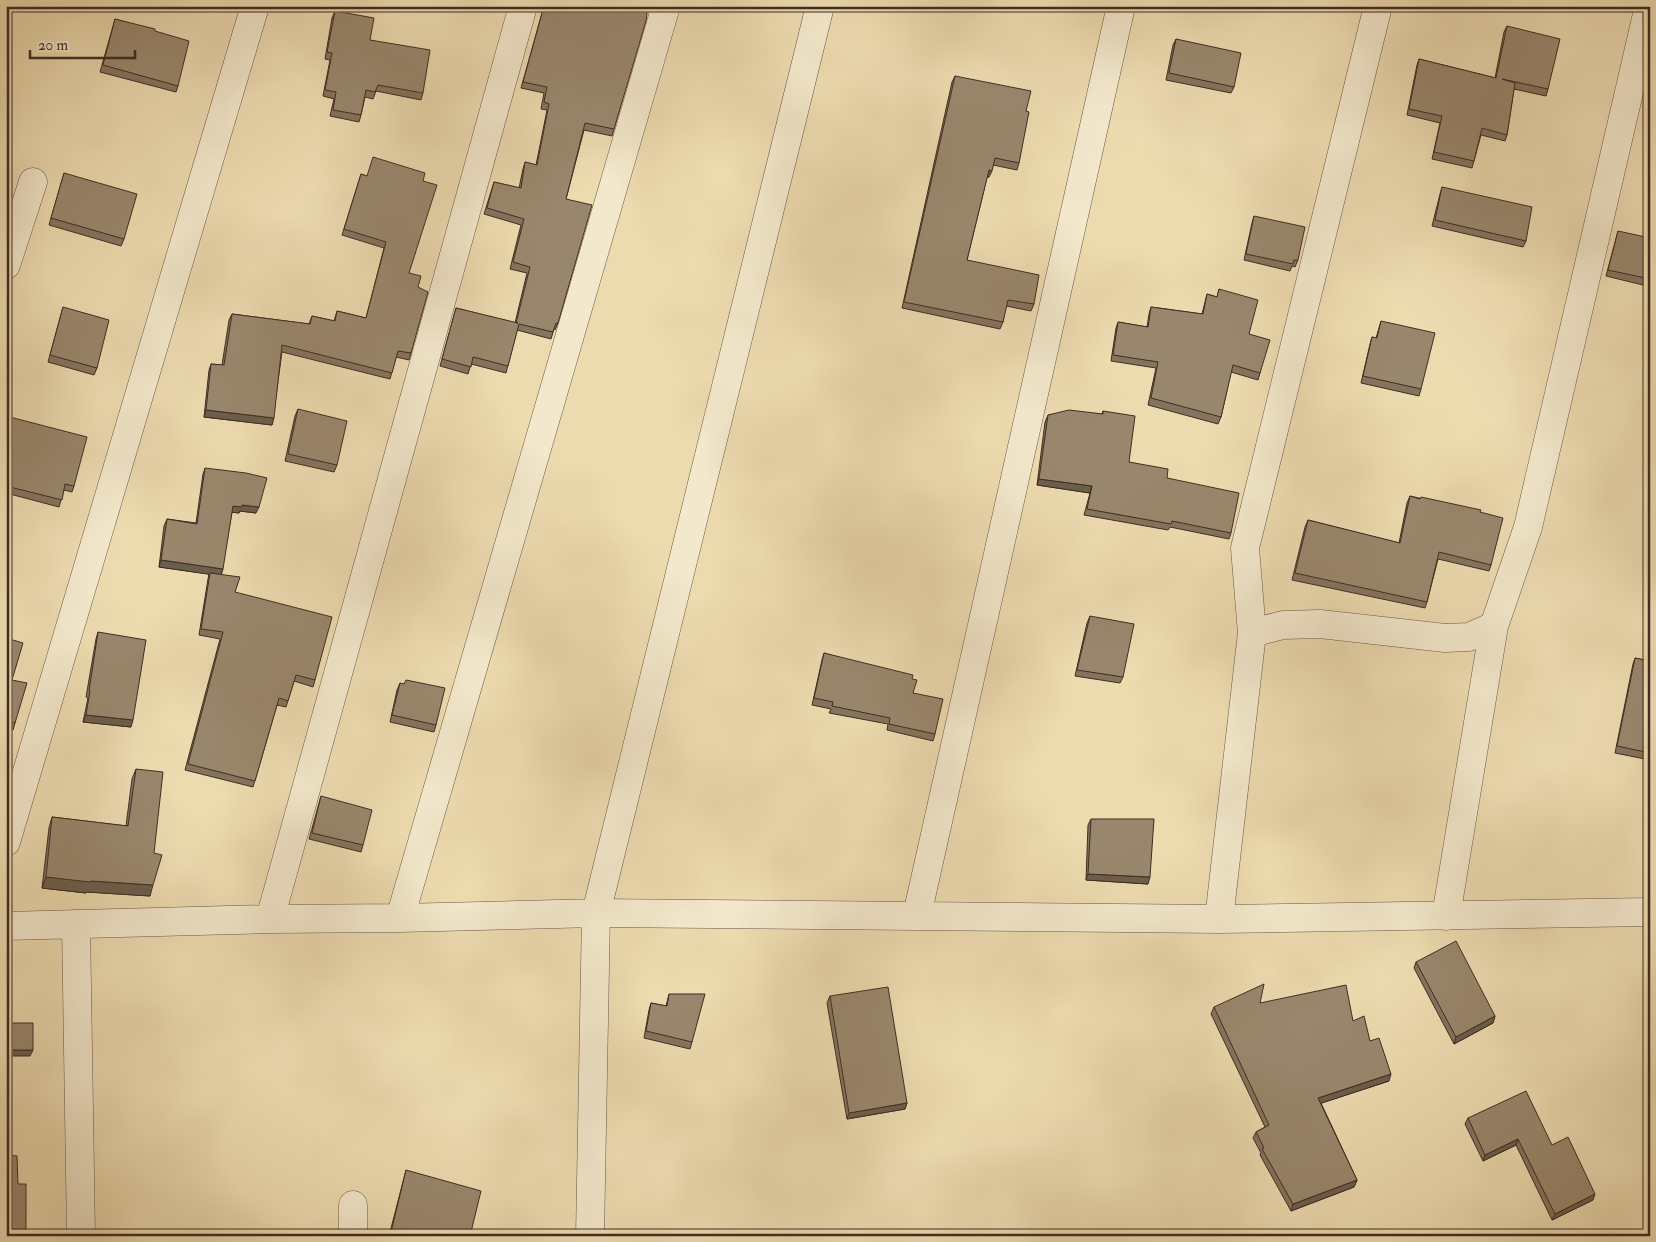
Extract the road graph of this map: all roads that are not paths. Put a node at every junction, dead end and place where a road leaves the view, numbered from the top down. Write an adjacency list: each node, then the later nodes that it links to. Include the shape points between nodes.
1 (255, 6): 12 (street)
2 (523, 6): 18 (street)
3 (666, 6): 17 (street)
4 (820, 6): 14 (street)
5 (1121, 6): 15 (street)
6 (1378, 6): 11 (street, via 1245,548)
7 (1649, 6): 10 (street, via 1528,527)
8 (33, 182): 9 (street)
9 (6, 265)
10 (1494, 626): 11 (street, via 1469,637 1445,638 1320,624 1283,625); 16 (street)
11 (1252, 632): 19 (street)
12 (6, 842)
13 (1650, 912): 16 (street)
14 (596, 913): 15 (street); 17 (street); 25 (street)
15 (918, 915): 19 (street)
16 (1446, 916): 19 (street)
17 (400, 918): 18 (street)
18 (270, 919): 20 (street)
19 (1219, 919)
20 (76, 924): 21 (street); 23 (street)
21 (6, 926)
22 (353, 1205): 24 (street)
23 (81, 1236)
24 (353, 1236)
25 (590, 1236)

